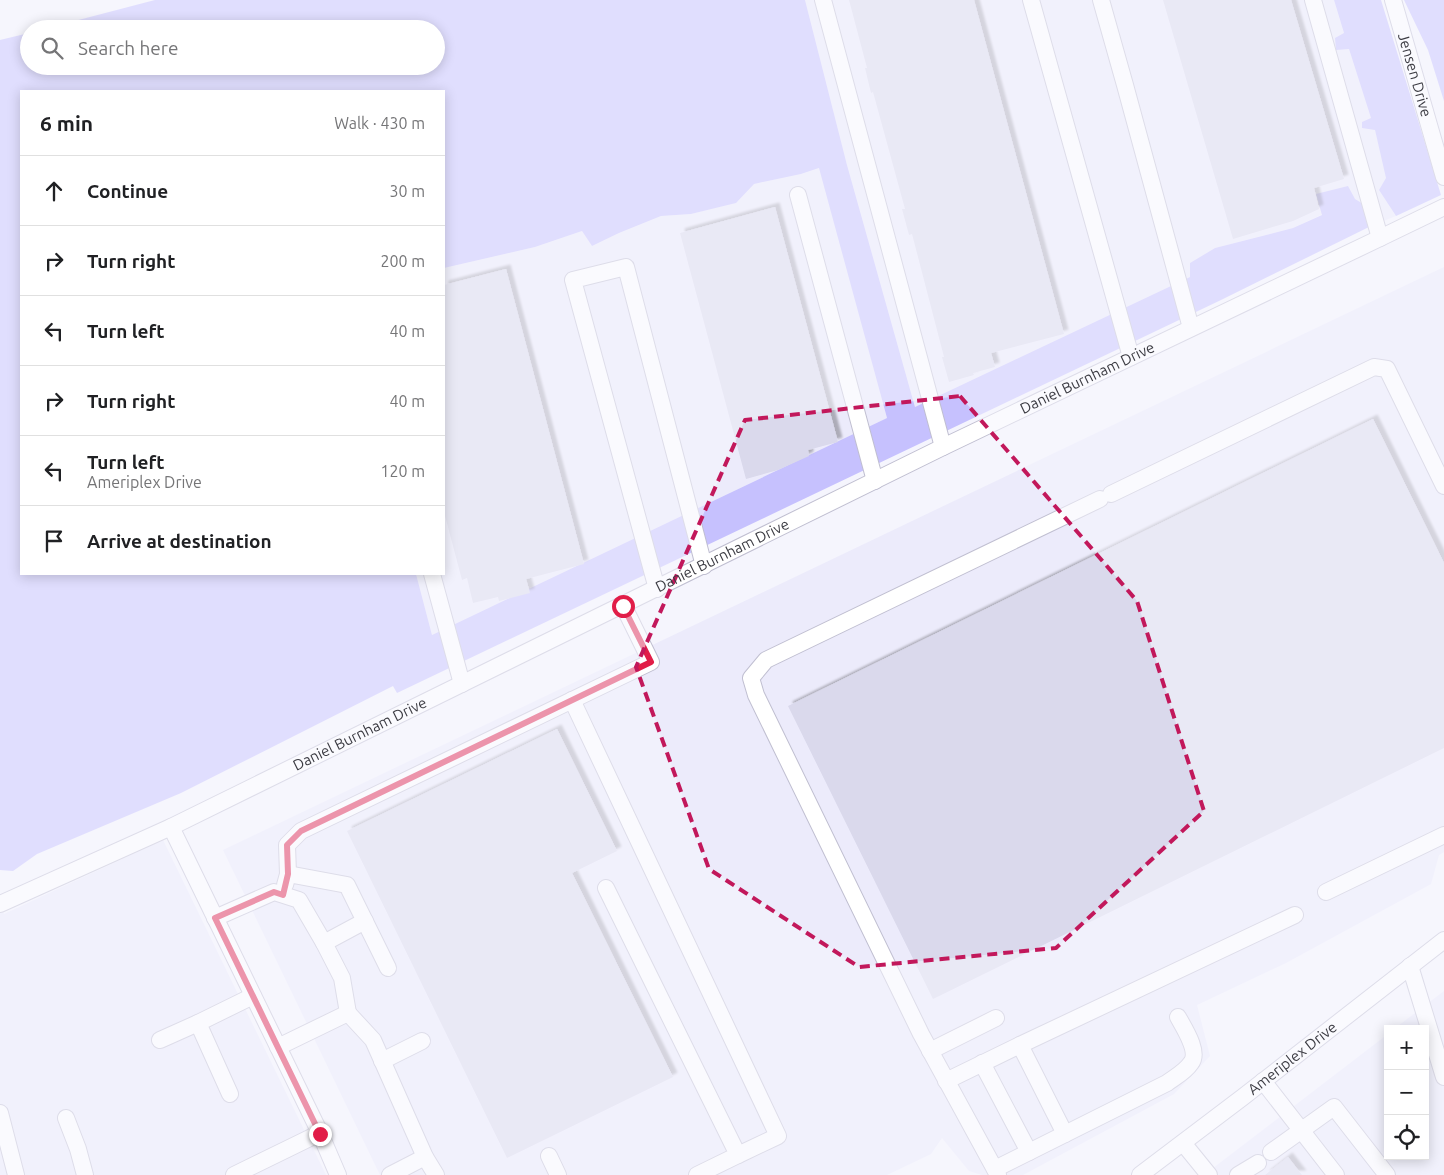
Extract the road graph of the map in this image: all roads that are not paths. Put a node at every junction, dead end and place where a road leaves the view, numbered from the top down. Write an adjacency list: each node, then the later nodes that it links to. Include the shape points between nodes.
1 (823, 0): 12 (street)
2 (1032, 0): 11 (street)
3 (1101, 0): 10 (street)
4 (1313, 0): 9 (street)
5 (1393, 0): 6 (street, Jensen Drive)
6 (1444, 177)
7 (798, 195): 13 (street)
8 (1444, 206): 9 (street, Daniel Burnham Drive)
9 (1380, 238): 10 (street, Daniel Burnham Drive)
10 (1191, 328): 11 (street, Daniel Burnham Drive)
11 (1131, 357): 12 (street, Daniel Burnham Drive)
12 (943, 447): 13 (street, Daniel Burnham Drive)
13 (875, 481): 15 (street, Daniel Burnham Drive)
14 (1444, 486): 44 (street, via 1387,369 1374,367 766,660 751,678 756,695)
15 (704, 566): 17 (street, Daniel Burnham Drive); 17 (street, via 626,267 573,280)
16 (432, 575): 19 (street)
17 (657, 589): 18 (street, Daniel Burnham Drive)
18 (623, 606): 19 (street, Daniel Burnham Drive); 20 (street, via 651,662)
19 (462, 684): 21 (street, Daniel Burnham Drive)
20 (572, 700): 23 (street, via 301,831 287,845); 59 (street, via 778,1136)
21 (171, 827): 27 (street, Daniel Burnham Drive); 29 (street)
22 (1444, 835): 25 (street)
23 (288, 874): 26 (street); 30 (street, via 346,885)
24 (606, 888): 59 (street)
25 (1326, 892)
26 (283, 895): 29 (street, via 274,892); 32 (street, via 299,900)
27 (0, 904)
28 (1295, 915): 42 (street)
29 (215, 918): 35 (street)
30 (365, 921): 32 (street); 34 (street)
31 (1444, 940): 33 (street, Ameriplex Drive)
32 (324, 943): 36 (street, via 342,978)
33 (1410, 966): 47 (street); 49 (street, Ameriplex Drive)
34 (388, 968)
35 (253, 996): 39 (street); 43 (street)
36 (348, 1013): 43 (street); 45 (street, via 373,1040)
37 (1178, 1016): 55 (street, via 1194,1051 1192,1062 1167,1084)
38 (996, 1018): 44 (street)
39 (198, 1023): 40 (street); 50 (street)
40 (160, 1040)
41 (422, 1041): 45 (street)
42 (1020, 1045): 46 (street); 55 (street)
43 (278, 1047): 54 (street)
44 (930, 1051): 48 (street)
45 (382, 1061): 61 (street)
46 (982, 1063): 48 (street); 57 (street)
47 (1444, 1076)
48 (946, 1081): 63 (street)
49 (1263, 1081): 53 (street); 56 (street, Ameriplex Drive)
50 (230, 1094)
51 (0, 1113): 65 (street)
52 (66, 1118): 66 (street)
53 (1301, 1130): 58 (street); 75 (street); 76 (street, via 1334,1107)
54 (320, 1134): 64 (street); 67 (street)
55 (1065, 1134): 57 (street)
56 (1183, 1142): 72 (street, Ameriplex Drive); 73 (street)
57 (1029, 1152): 63 (street)
58 (1271, 1152)
59 (738, 1155): 71 (street)
60 (549, 1156): 70 (street)
61 (425, 1157): 68 (street); 69 (street)
62 (1258, 1163): 74 (street)
63 (996, 1172)
64 (238, 1174)
65 (16, 1175)
66 (85, 1175)
67 (338, 1175)
68 (390, 1175)
69 (436, 1175)
70 (558, 1175)
71 (697, 1175)
72 (1140, 1175)
73 (1209, 1175)
74 (1238, 1175)
75 (1336, 1175)
76 (1387, 1175)

